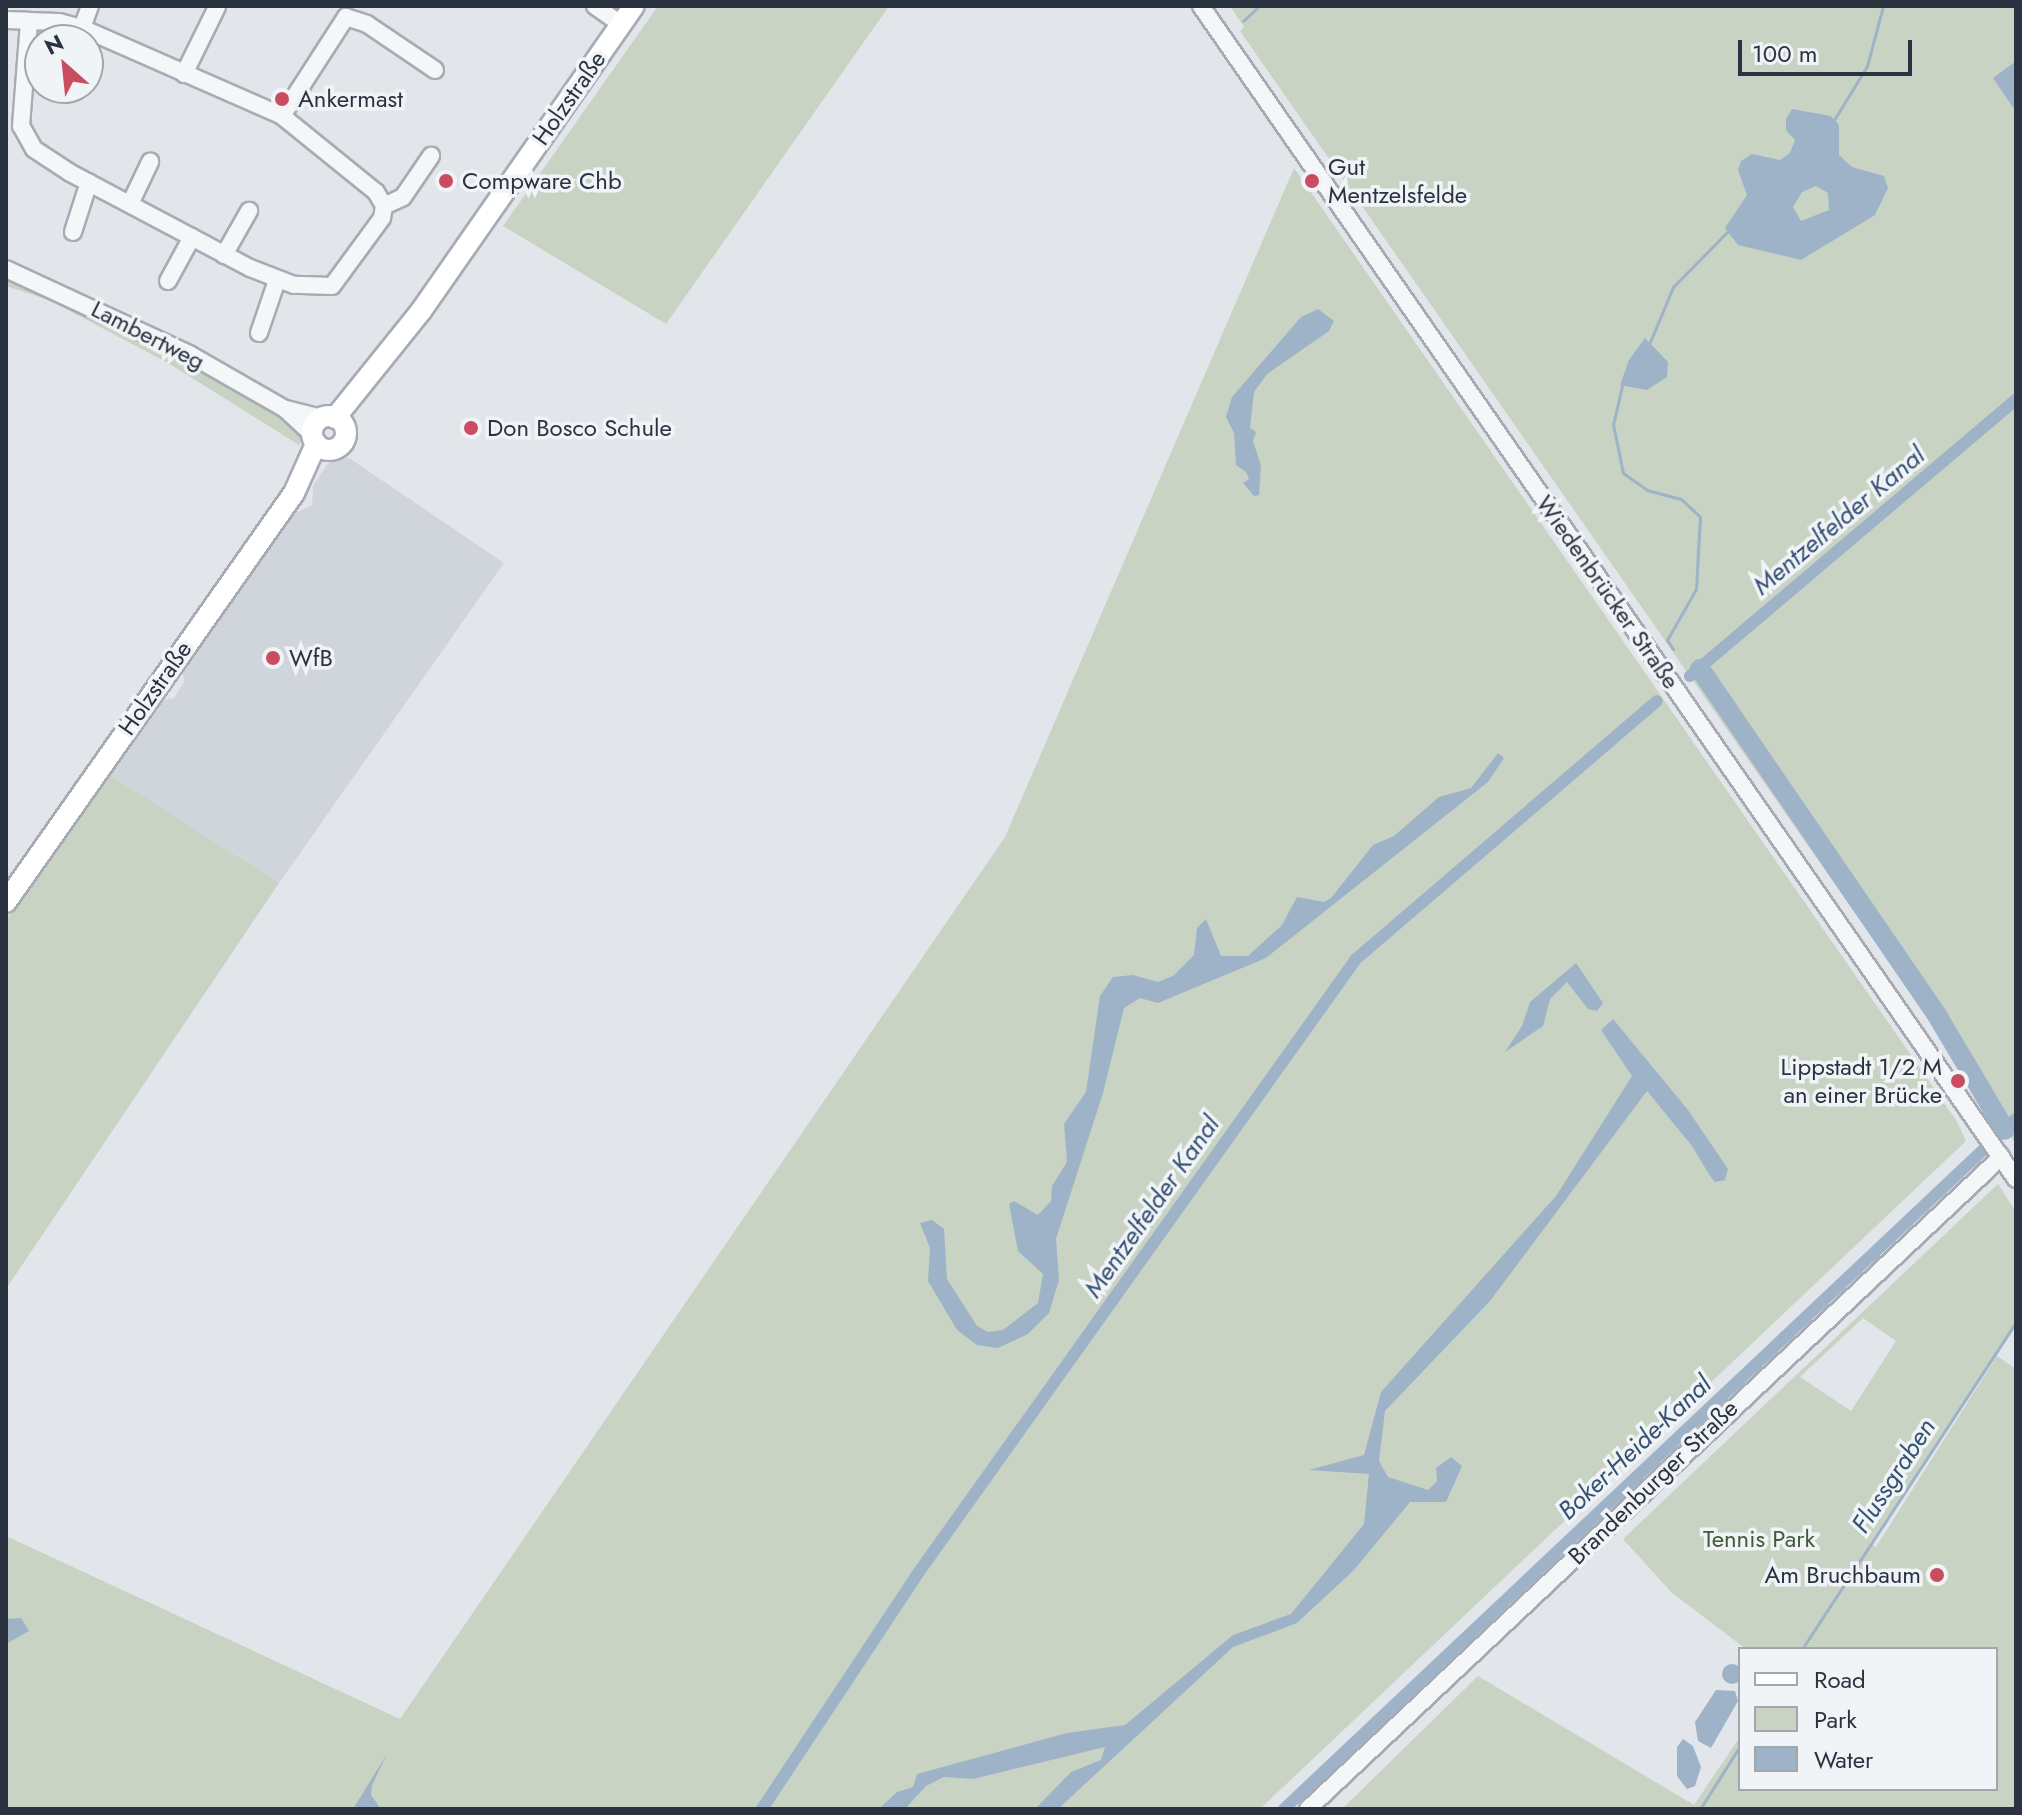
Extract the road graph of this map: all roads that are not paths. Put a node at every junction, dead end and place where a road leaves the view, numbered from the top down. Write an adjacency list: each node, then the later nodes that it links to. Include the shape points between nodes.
1 (595, 6): 8 (street)
2 (634, 6): 8 (main road, Holzstraße)
3 (1201, 6): 28 (street, Wiedenbrücker Straße)
4 (217, 7): 11 (street)
5 (6, 20): 6 (street)
6 (29, 21): 7 (street); 15 (street, via 21,126 34,149)
7 (52, 24)
8 (621, 24): 26 (main road, Holzstraße, via 365,385)
9 (104, 38): 11 (street)
10 (435, 70): 12 (street, via 367,24 346,17)
11 (184, 74): 12 (street)
12 (282, 116): 17 (street, via 376,192)
13 (431, 156): 17 (street, via 403,197)
14 (150, 162): 16 (street)
15 (89, 182): 16 (street); 19 (street)
16 (130, 204): 20 (street)
17 (384, 206): 23 (street, via 382,218 332,286 318,289)
18 (249, 211): 21 (street)
19 (73, 232)
20 (192, 237): 21 (street); 24 (street)
21 (224, 255): 23 (street)
22 (6, 269): 26 (street, Lambertweg, via 189,354)
23 (277, 280): 25 (street)
24 (168, 281)
25 (259, 333)
26 (326, 432): 27 (main road, Holzstraße, via 305,474)
27 (6, 902)
28 (1994, 1147): 29 (street, Wiedenbrücker Straße); 30 (street, Brandenburger Straße)
29 (2016, 1179)
30 (1308, 1809)

